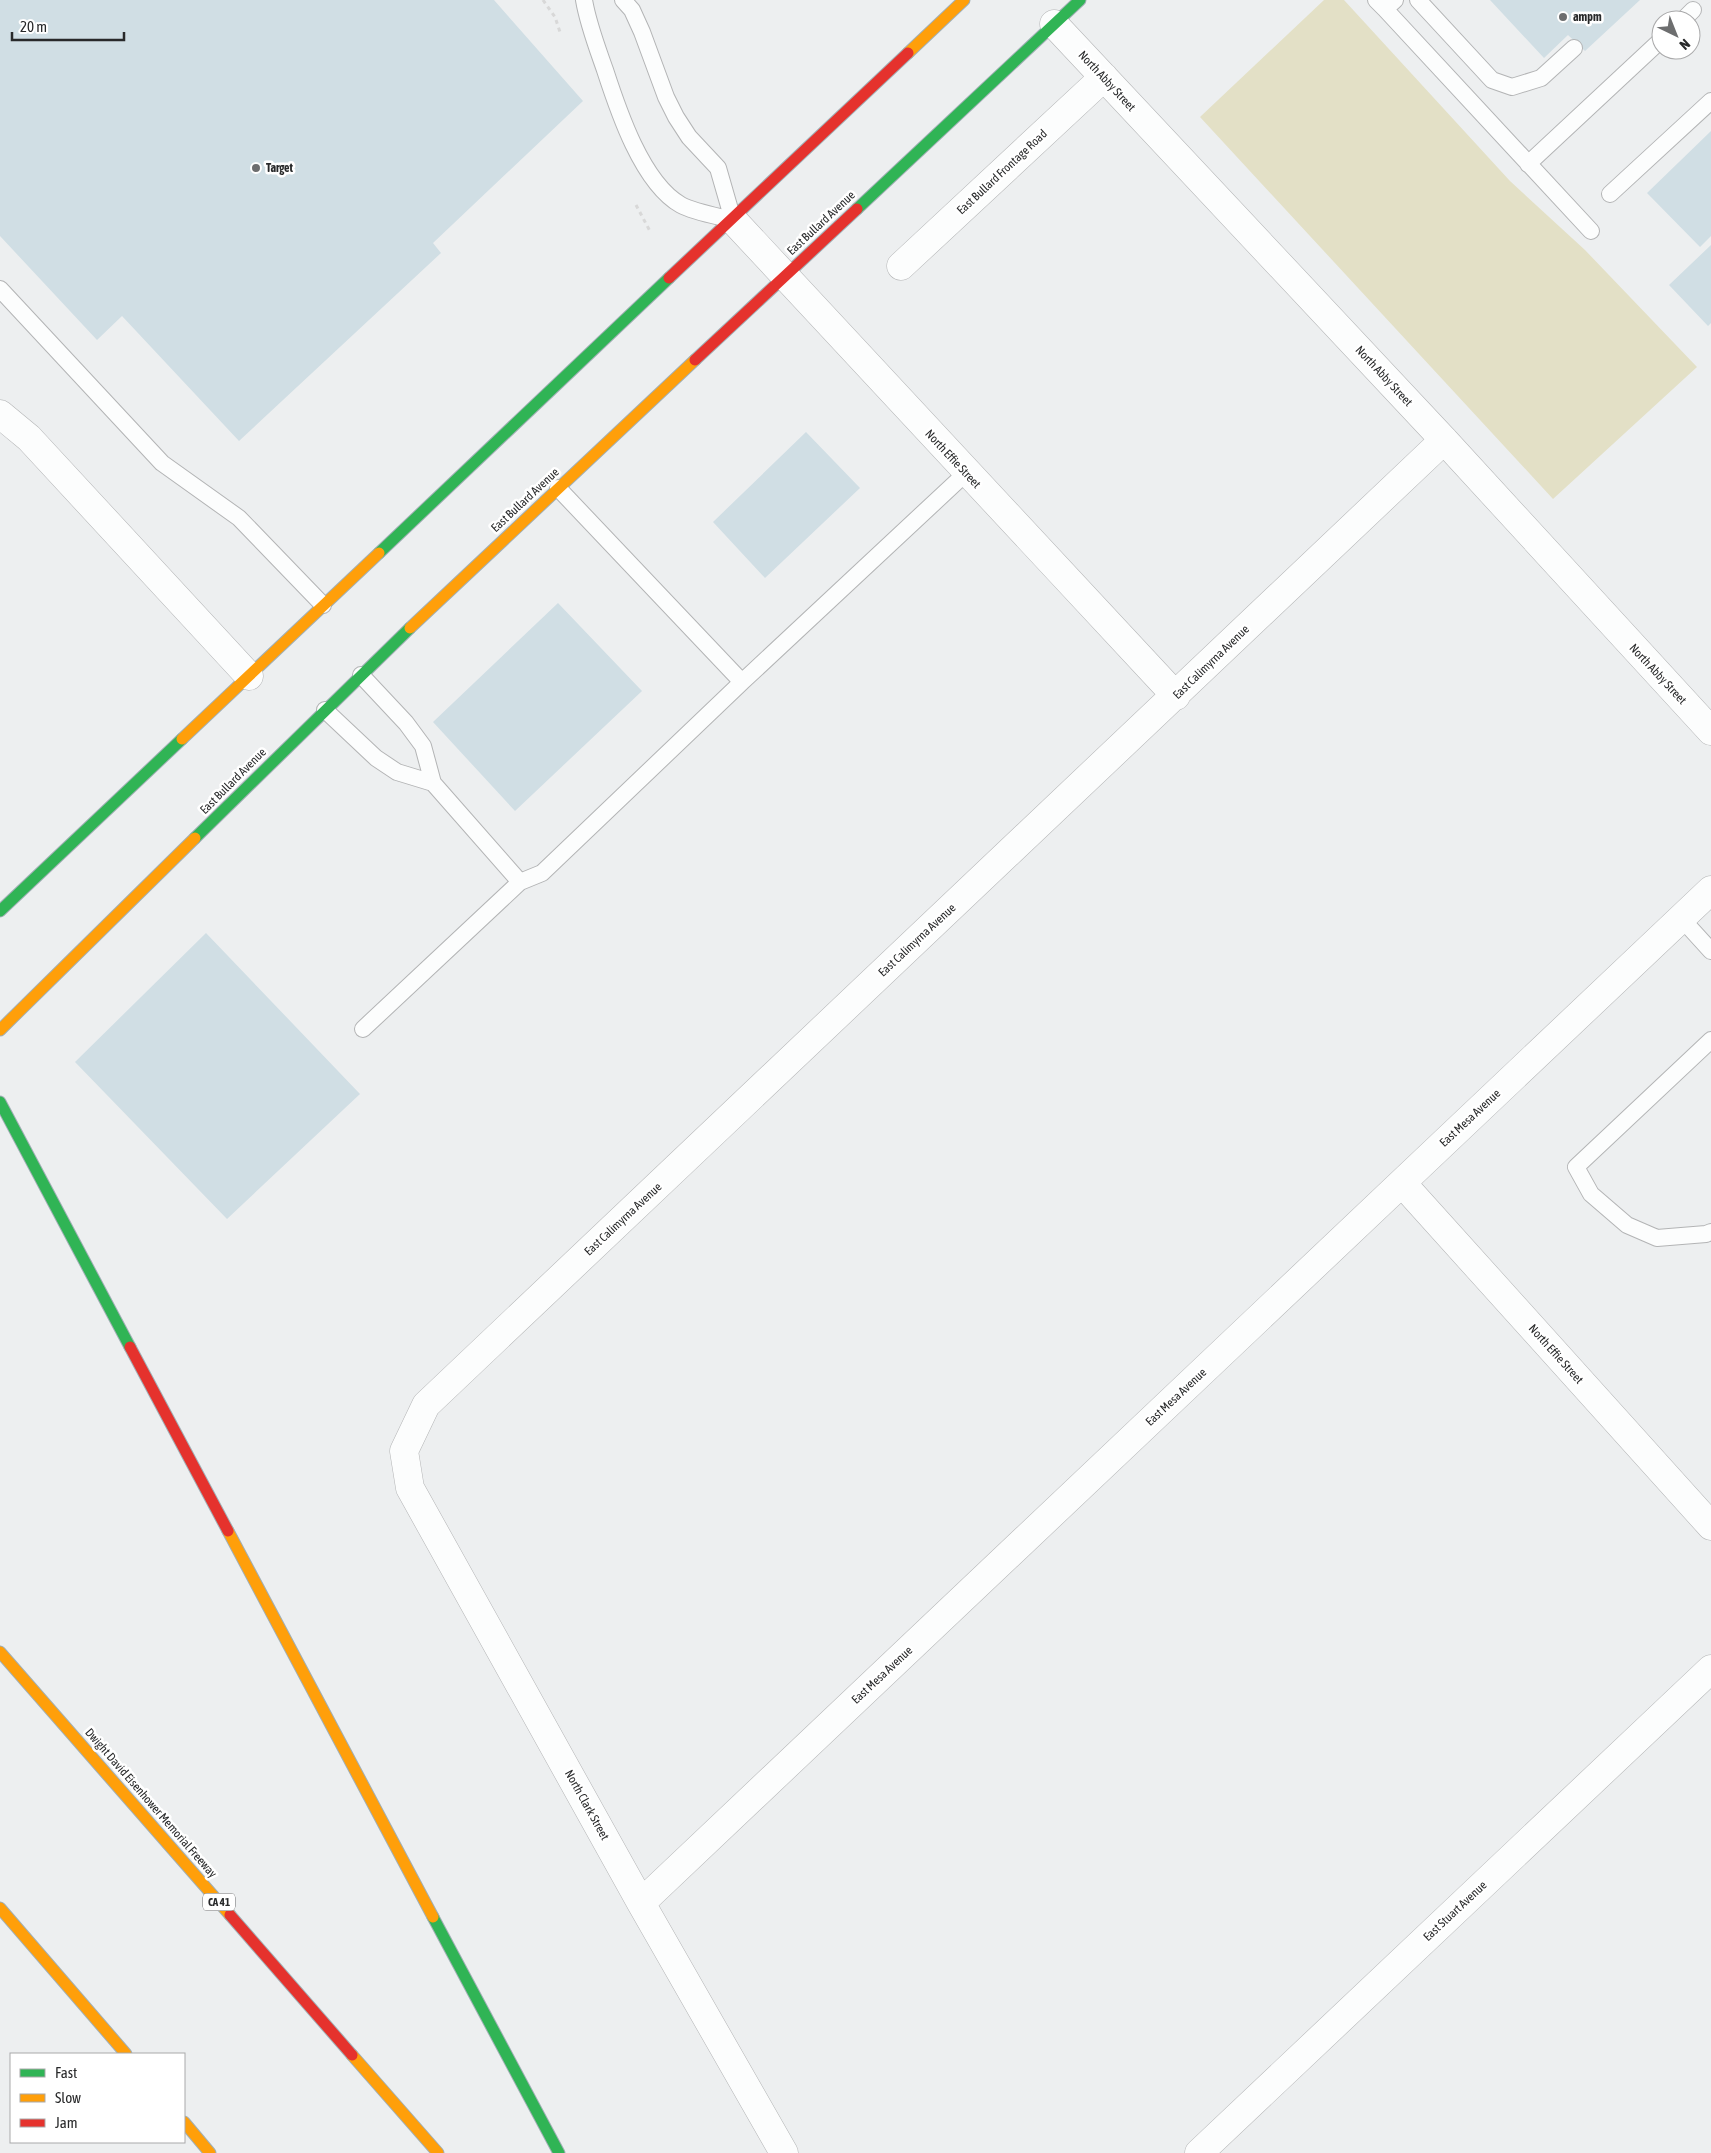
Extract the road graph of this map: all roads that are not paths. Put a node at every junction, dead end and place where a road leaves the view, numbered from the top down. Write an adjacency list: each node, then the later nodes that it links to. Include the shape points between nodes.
1 (584, 0): 14 (lane, via 619,113 645,166 681,205)
2 (623, 0): 14 (lane, via 632,10 642,32 676,117 718,168)
3 (964, 0): 14 (main road)
4 (1080, 0): 7 (main road, East Bullard Avenue)
5 (1418, 0): 8 (lane, via 1492,80 1512,87 1541,78)
6 (1385, 3): 12 (lane)
7 (1054, 24): 10 (street, North Abby Street); 17 (main road, East Bullard Avenue)
8 (1574, 48)
9 (1651, 49): 12 (lane)
10 (1104, 77): 16 (street, East Bullard Frontage Road); 20 (street, North Abby Street)
11 (1711, 101): 13 (lane)
12 (1528, 164): 15 (lane)
13 (1610, 194)
14 (732, 220): 17 (street, North Effie Street); 23 (main road)
15 (1591, 231)
16 (901, 266)
17 (784, 276): 21 (street, North Effie Street); 22 (main road, East Bullard Avenue)
18 (0, 289): 23 (lane, via 162,463 239,518)
19 (0, 414): 25 (street, via 29,438)
20 (1444, 440): 27 (street, East Calimyrna Avenue); 29 (street, North Abby Street)
21 (966, 473): 26 (lane); 27 (street, North Effie Street)
22 (558, 488): 24 (main road, East Bullard Avenue); 26 (lane)
23 (323, 605): 25 (main road)
24 (361, 675): 28 (main road, East Bullard Avenue); 30 (lane, via 423,746)
25 (249, 676): 33 (main road)
26 (742, 682): 31 (lane, via 542,874)
27 (1176, 696): 42 (street, East Calimyrna Avenue, via 426,1405)
28 (325, 710): 30 (lane, via 376,758 397,772); 37 (main road, East Bullard Avenue)
29 (1711, 731)
30 (433, 783): 31 (lane)
31 (520, 882): 36 (lane)
32 (1711, 890): 34 (street, East Mesa Avenue)
33 (0, 911)
34 (1682, 918): 35 (lane); 40 (street, East Mesa Avenue)
35 (1711, 951)
36 (364, 1029)
37 (0, 1030)
38 (1711, 1040): 41 (lane, via 1576,1167 1591,1194 1627,1225 1657,1238)
39 (0, 1102): 52 (main road)
40 (1402, 1183): 43 (street, North Effie Street); 46 (street, East Mesa Avenue)
41 (1711, 1232)
42 (404, 1451): 46 (street, North Clark Street, via 410,1488)
43 (1711, 1526)
44 (0, 1652): 51 (main road, Dwight David Eisenhower Memorial Freeway / CA 41)
45 (1711, 1669): 54 (street, East Stuart Avenue)
46 (641, 1903): 53 (street, North Clark Street)
47 (0, 1908): 48 (main road)
48 (125, 2053)
49 (185, 2123): 50 (main road)
50 (210, 2153)
51 (438, 2153)
52 (559, 2153)
53 (784, 2153)
54 (1199, 2153)

